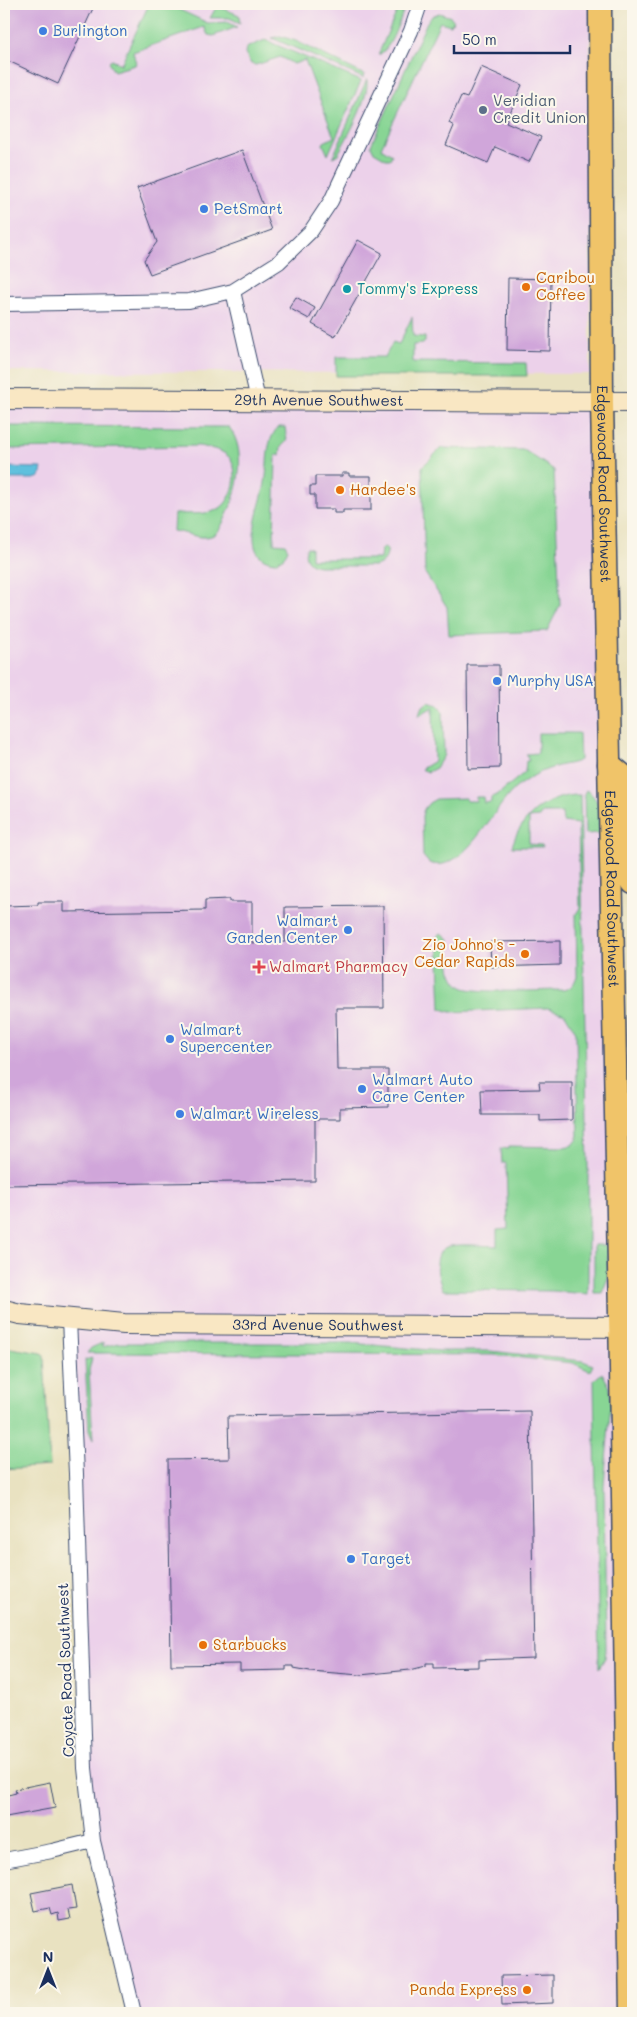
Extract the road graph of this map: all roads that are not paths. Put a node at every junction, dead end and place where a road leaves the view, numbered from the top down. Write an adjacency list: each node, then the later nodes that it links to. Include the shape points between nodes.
1 (420, 4): 3 (street, via 411,32 331,201 311,230 279,262)
2 (600, 4): 7 (main road, Edgewood Road Southwest)
3 (232, 291): 4 (street, via 189,301); 6 (street)
4 (4, 304)
5 (4, 399): 6 (street, 29th Avenue Southwest)
6 (258, 400): 7 (street, 29th Avenue Southwest)
7 (602, 402): 8 (street, 29th Avenue Southwest); 9 (main road, Edgewood Road Southwest)
8 (633, 402)
9 (609, 764): 10 (main road, via 626,778 628,874); 13 (main road, Edgewood Road Southwest)
10 (633, 883)
11 (4, 1310): 12 (street, 33rd Avenue Southwest)
12 (69, 1320): 13 (street, 33rd Avenue Southwest, via 134,1324); 15 (street, Coyote Road Southwest, via 85,1768)
13 (627, 1327): 14 (main road, Edgewood Road Southwest)
14 (630, 1679): 18 (main road, Edgewood Road Southwest)
15 (93, 1840): 16 (street); 17 (street, Coyote Road Southwest)
16 (4, 1860)
17 (134, 2013)
18 (631, 2013)

